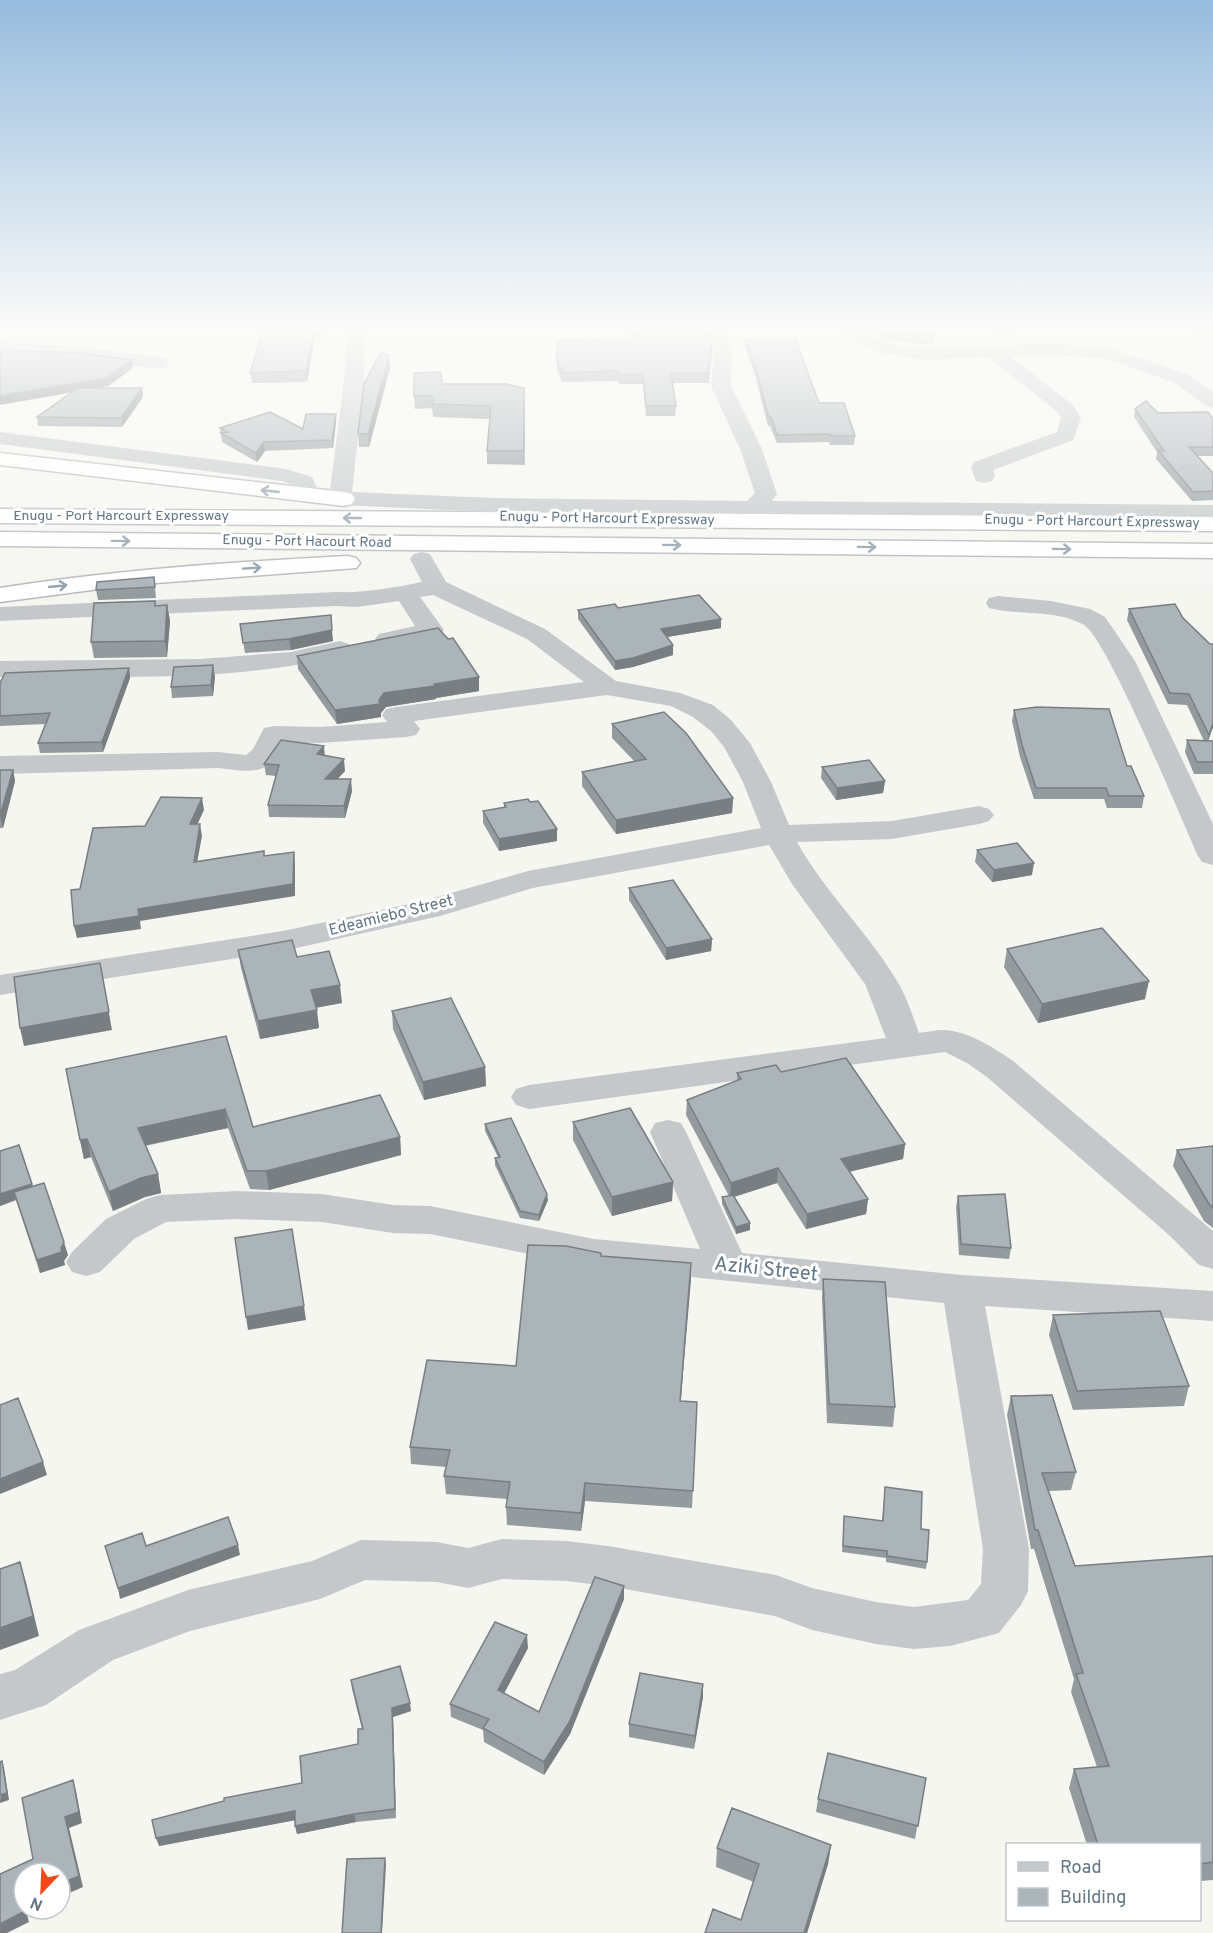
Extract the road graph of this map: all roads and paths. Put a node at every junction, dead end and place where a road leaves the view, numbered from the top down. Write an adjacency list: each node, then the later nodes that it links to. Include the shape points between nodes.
1 (350, 417): 8 (street)
2 (736, 417): 9 (street, via 766,494)
3 (1071, 417): 6 (street, via 1066,436 982,467)
4 (0, 438): 7 (street, via 286,475 304,482)
5 (0, 459): 7 (highway, one-way to 5)
6 (984, 476)
7 (309, 495): 8 (highway)
8 (340, 498): 9 (street, via 493,505); 12 (highway)
9 (754, 507): 10 (street)
10 (1213, 512)
11 (0, 516): 12 (highway, Enugu - Port Harcourt Expressway, one-way to 11)
12 (495, 517): 13 (highway, Enugu - Port Harcourt Expressway)
13 (1213, 524)
14 (0, 539): 15 (highway, Enugu - Port Hacourt Road, one-way to 15)
15 (614, 545): 16 (highway, Enugu - Port Harcourt Expressway, one-way to 16); 17 (highway)
16 (1213, 550)
17 (422, 559): 18 (street); 20 (highway, one-way to 17, via 189,573)
18 (436, 587): 19 (street); 24 (street, via 536,634)
19 (405, 593): 22 (street, via 357,600); 23 (street, via 431,630 291,660 200,667)
20 (0, 595)
21 (998, 603): 28 (street, via 1051,608 1081,614 1096,622 1122,661)
22 (0, 614)
23 (0, 669)
24 (607, 687): 25 (street, via 396,715 406,729 274,734 266,753 252,764 218,760); 27 (street, via 663,696 705,712 741,748)
25 (0, 765)
26 (979, 815): 27 (street, Edeamiebo Street, via 892,830)
27 (780, 834): 29 (street, Edeamiebo Street, via 528,880 429,909 283,941); 30 (street, via 792,862 883,985)
28 (1213, 855)
29 (0, 985)
30 (907, 1048): 31 (street); 33 (street, via 943,1041 972,1049)
31 (529, 1097)
32 (668, 1132): 35 (street)
33 (1213, 1255)
34 (86, 1262): 35 (street, Aziki Street, via 120,1228 160,1209 237,1205 322,1208 393,1219 430,1220 594,1252)
35 (728, 1267): 36 (street, Aziki Street)
36 (962, 1290): 37 (street, Aziki Street); 38 (street, via 1006,1549 1004,1591 982,1618 914,1628 876,1623 812,1609 776,1596 566,1561 502,1559 468,1568 437,1562 361,1560 320,1579 189,1611 96,1645 28,1689)
37 (1213, 1306)
38 (0, 1697)

